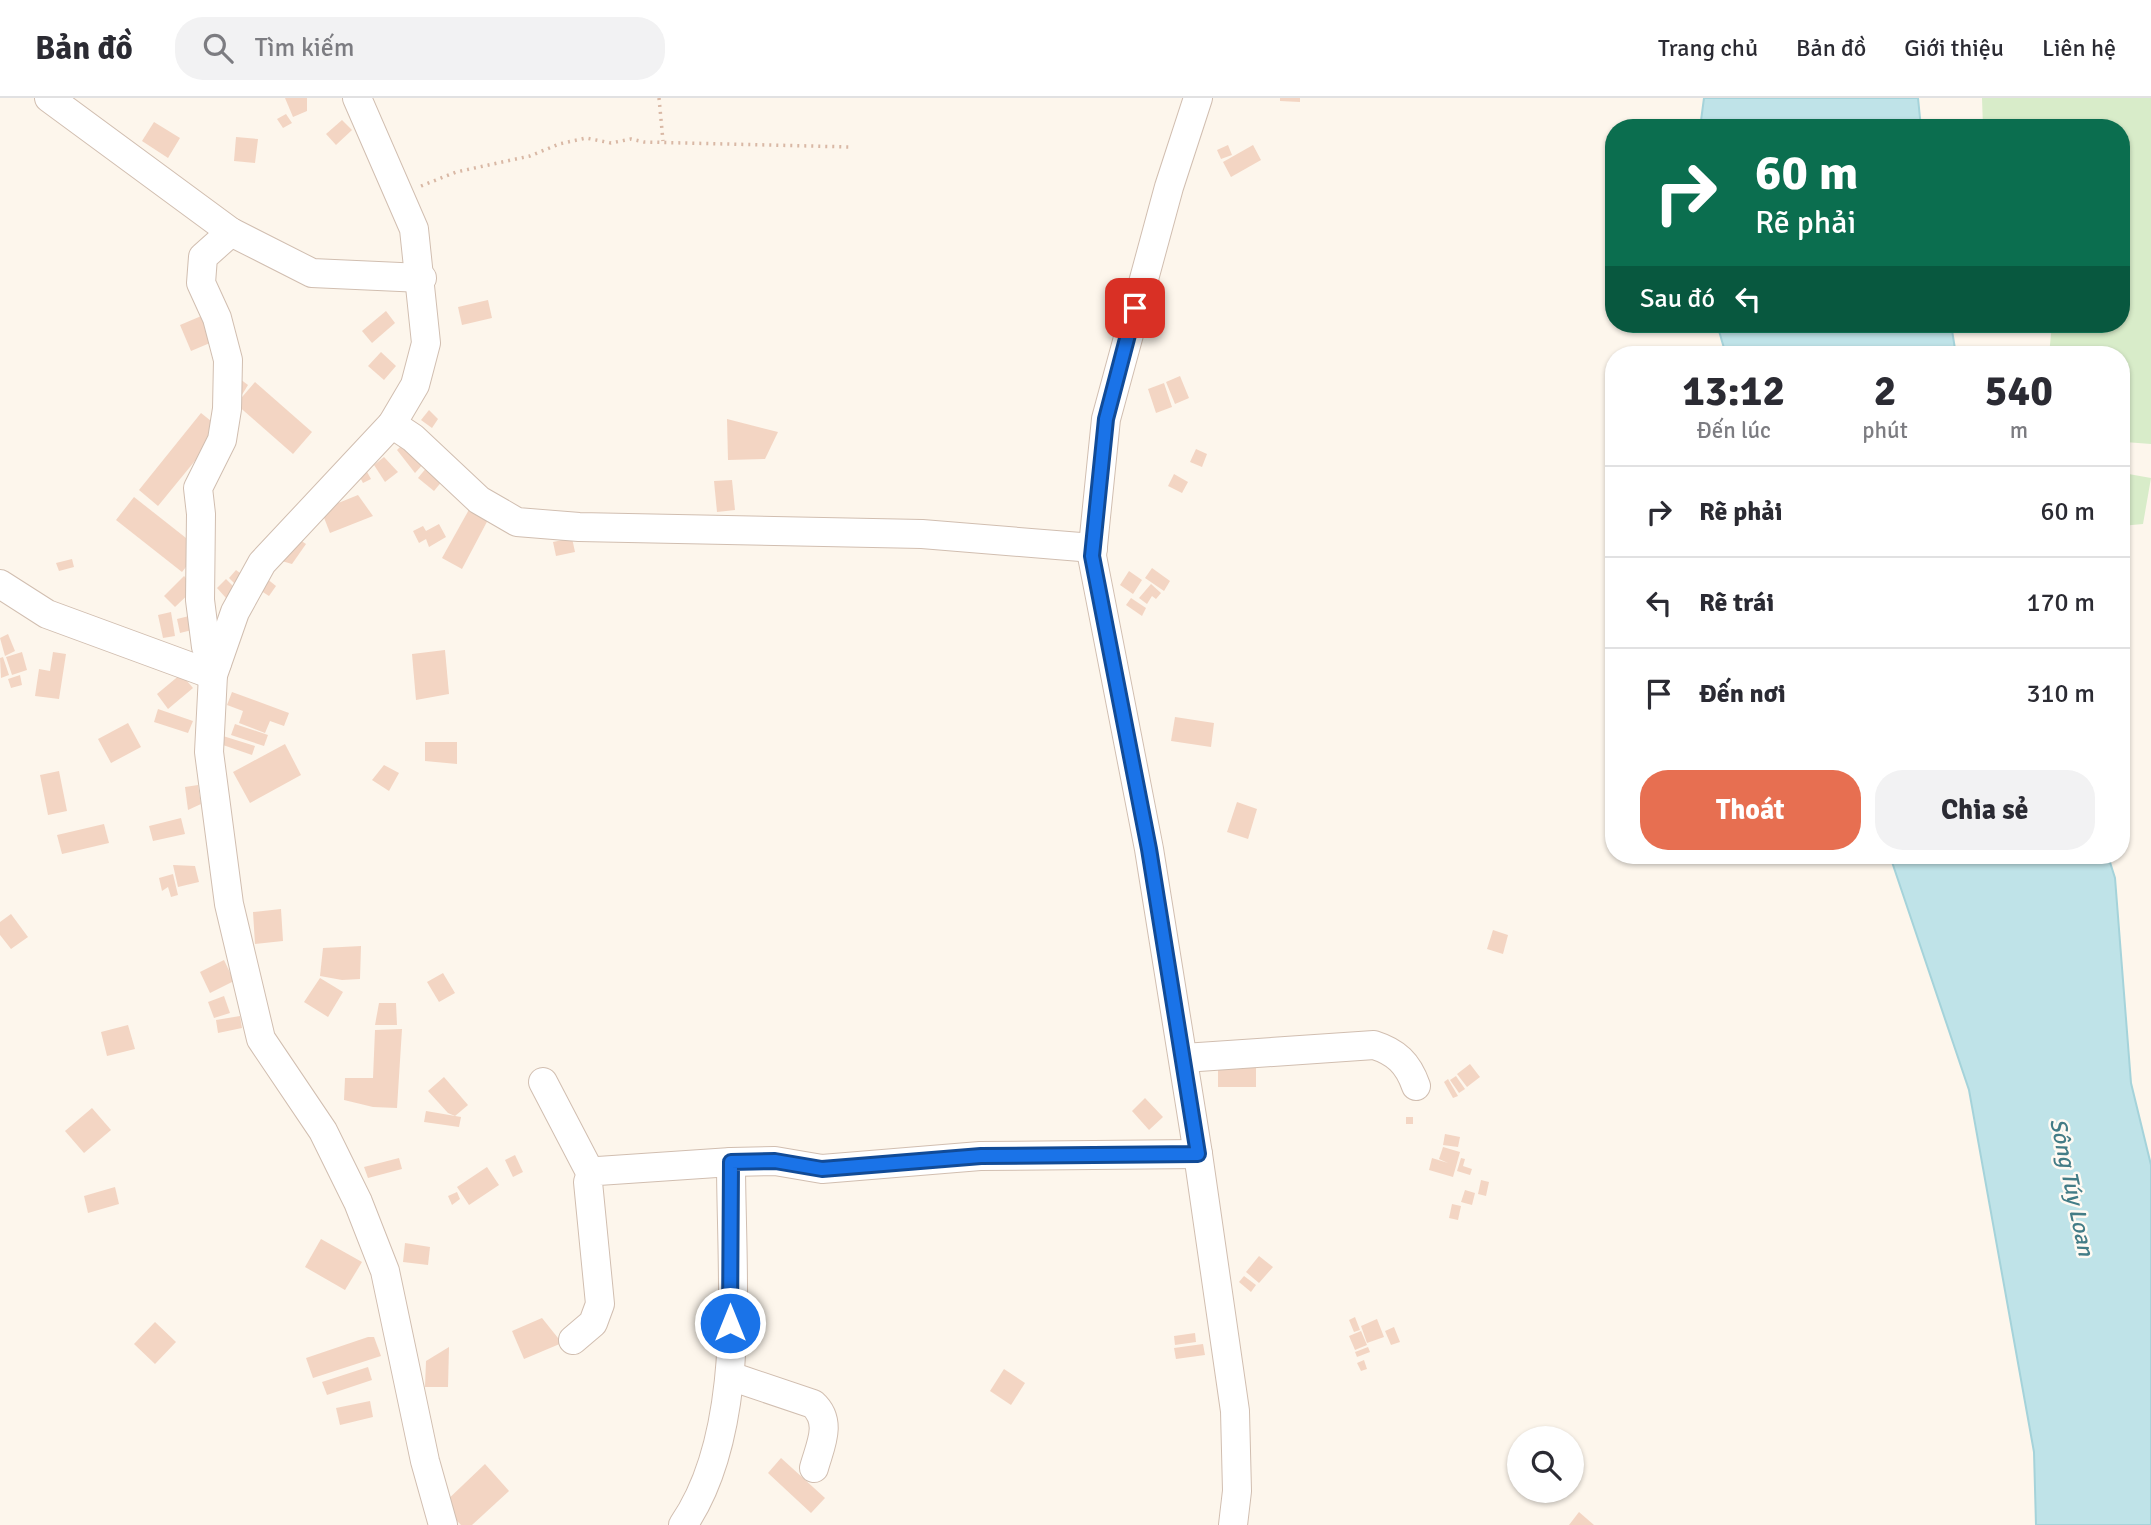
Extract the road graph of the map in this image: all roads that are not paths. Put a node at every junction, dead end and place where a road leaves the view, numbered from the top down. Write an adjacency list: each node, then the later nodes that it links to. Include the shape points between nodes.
1 (49, 98): 4 (street)
2 (357, 98): 5 (street, via 414,229)
3 (1198, 98): 7 (street, via 1106,419)
4 (231, 232): 5 (street, via 312,273); 9 (street, via 203,257 201,283 217,317 228,360 222,440 198,488 200,600 206,647)
5 (422, 278): 6 (street, via 426,342 415,385)
6 (392, 424): 7 (street, via 479,500 517,522 922,534); 9 (street, via 262,563 235,612)
7 (1093, 548): 10 (street)
8 (0, 584): 9 (street, via 47,614)
9 (215, 669): 19 (street, via 209,752 229,904 261,1039 323,1131 385,1271)
10 (1184, 1058): 12 (street, via 1374,1045 1397,1055); 13 (street)
11 (543, 1082): 15 (street)
12 (1416, 1086)
13 (1198, 1154): 14 (street, via 981,1156 822,1169 775,1161); 21 (street, via 1235,1411)
14 (731, 1162): 15 (street); 17 (street)
15 (591, 1174): 16 (street, via 588,1182 600,1304 593,1322)
16 (573, 1340)
17 (730, 1376): 18 (street, via 813,1404 821,1411 824,1432); 20 (street, via 706,1487)
18 (814, 1468)
19 (443, 1525)
20 (683, 1525)
21 (1233, 1525)

